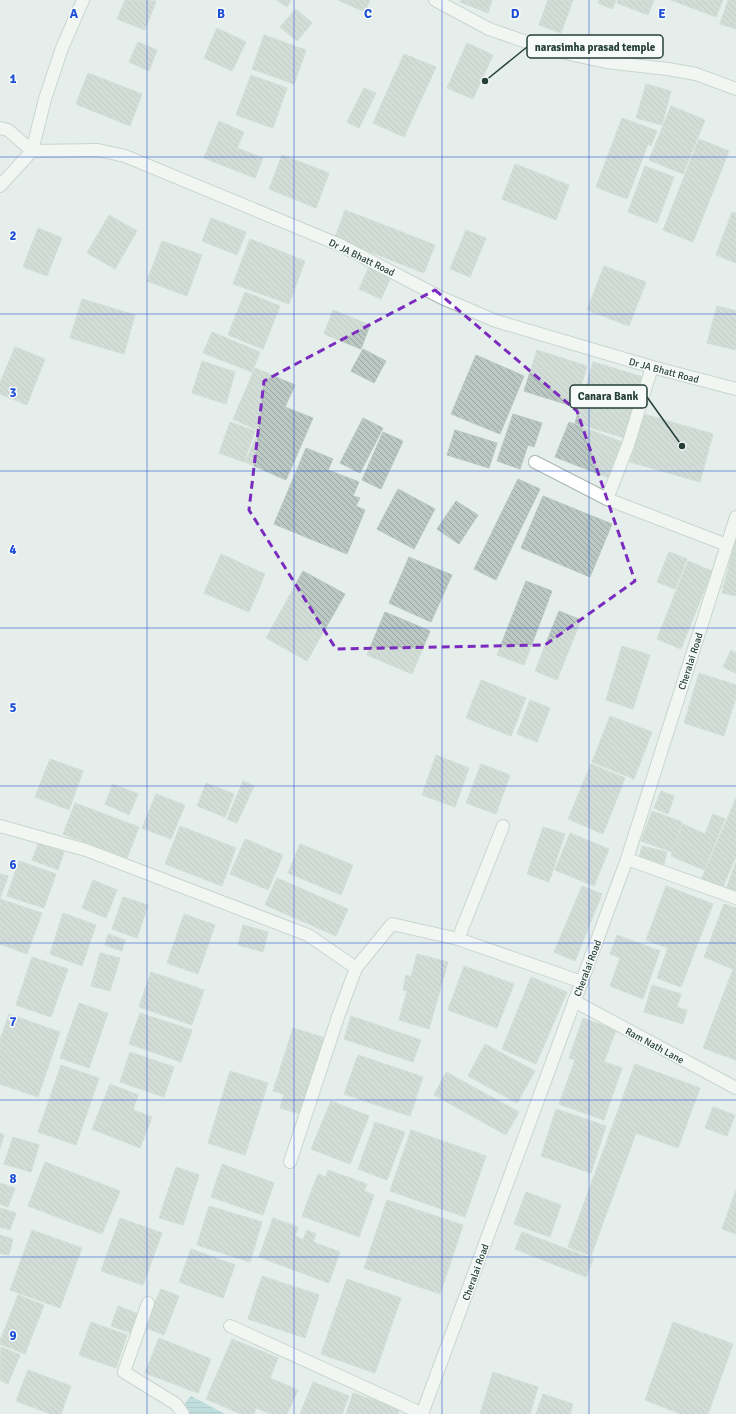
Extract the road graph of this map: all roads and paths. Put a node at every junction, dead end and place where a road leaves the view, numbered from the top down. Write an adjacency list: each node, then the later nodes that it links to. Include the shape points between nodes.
1 (83, 0): 5 (street, via 62,48 45,99)
2 (435, 0): 3 (street, via 489,29 547,49 606,62 696,74)
3 (736, 89)
4 (0, 128): 5 (street, via 8,130)
5 (32, 151): 6 (street); 7 (street, Dr JA Bhatt Road, via 98,150 125,156 340,246 442,298 496,321)
6 (0, 186)
7 (652, 367): 8 (street, Dr JA Bhatt Road); 10 (street, via 628,446)
8 (736, 389)
9 (535, 462): 10 (street)
10 (607, 499): 12 (street)
11 (736, 517): 12 (street, Cheralai Road)
12 (727, 545): 15 (street, Cheralai Road)
13 (0, 826): 18 (street, via 86,850 308,935)
14 (502, 826): 17 (street)
15 (627, 859): 16 (street); 19 (street, Cheralai Road)
16 (736, 898)
17 (458, 939): 18 (street, via 392,924); 19 (street)
18 (356, 968): 22 (street)
19 (582, 982): 20 (street, Cheralai Road)
20 (574, 1001): 21 (street, Ram Nath Lane); 26 (street, Cheralai Road)
21 (736, 1088)
22 (290, 1162)
23 (148, 1303): 25 (street, via 124,1372 176,1404)
24 (230, 1326): 26 (street)
25 (182, 1414)
26 (422, 1414)

